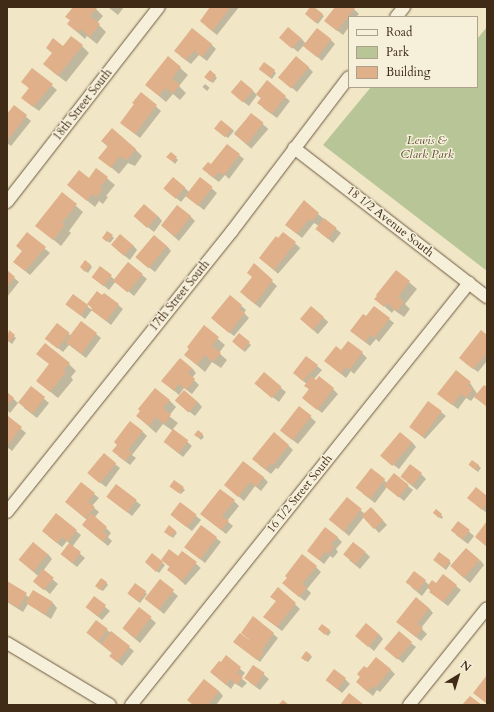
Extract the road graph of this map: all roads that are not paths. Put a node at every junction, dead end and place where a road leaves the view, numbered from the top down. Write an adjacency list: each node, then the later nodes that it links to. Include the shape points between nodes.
1 (159, 7): 6 (street, 18th Street South)
2 (404, 7): 3 (street)
3 (397, 16)
4 (348, 78): 5 (street, 17th Street South)
5 (294, 148): 7 (street, 18 1/2 Avenue South); 9 (street, 17th Street South, via 232,231)
6 (7, 202)
7 (469, 283): 8 (street, 18 1/2 Avenue South); 13 (street, 16 1/2 Street South)
8 (487, 297)
9 (7, 512)
10 (487, 608): 14 (street)
11 (7, 643): 12 (street)
12 (110, 705)
13 (131, 705)
14 (409, 705)

